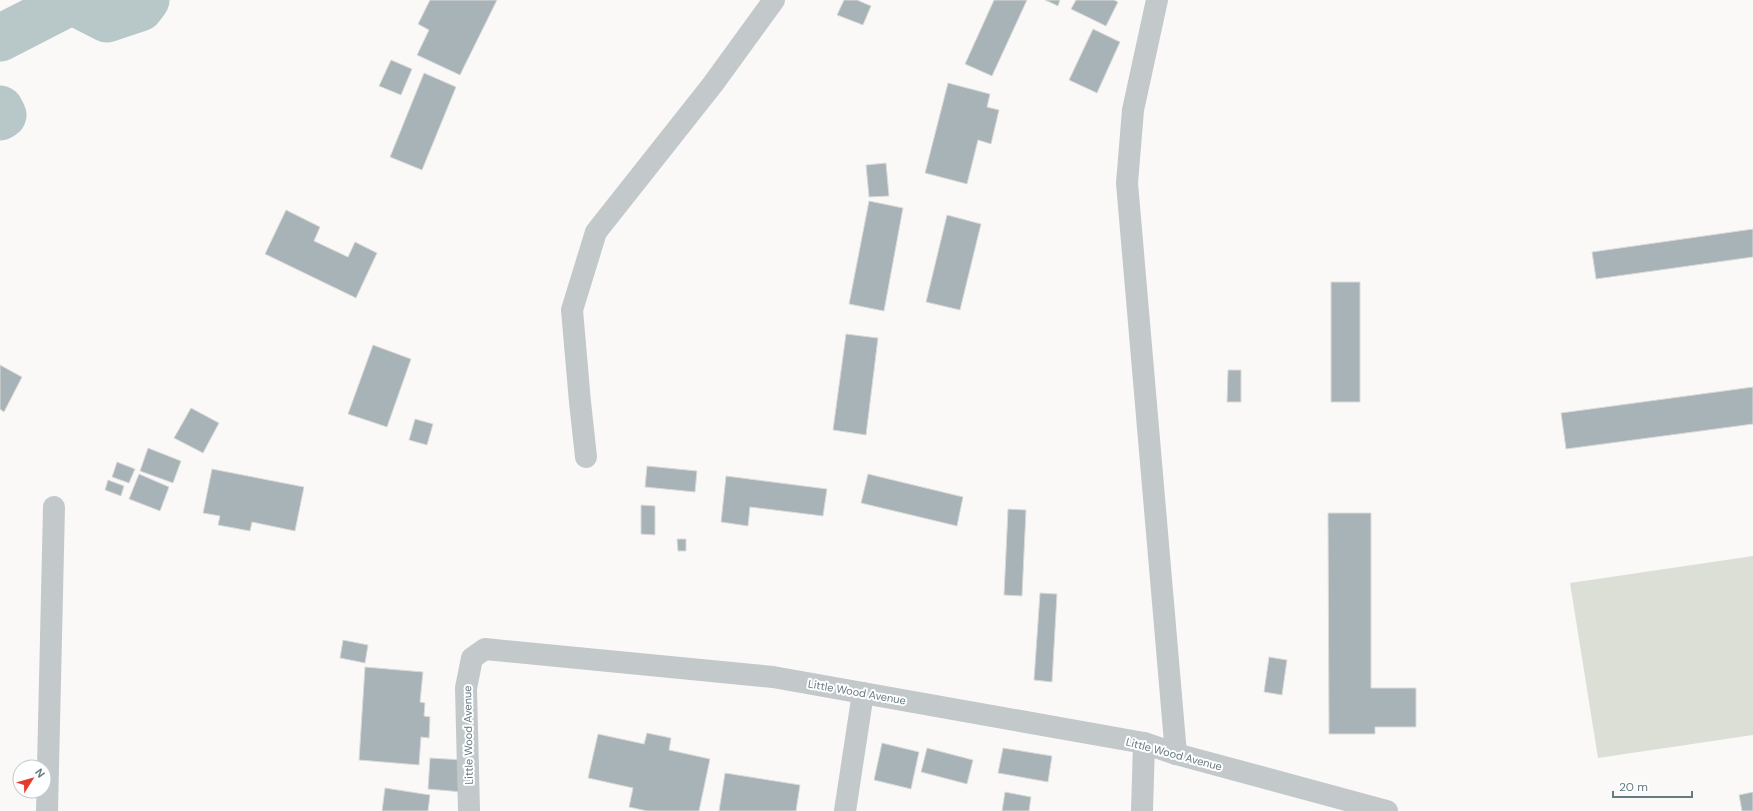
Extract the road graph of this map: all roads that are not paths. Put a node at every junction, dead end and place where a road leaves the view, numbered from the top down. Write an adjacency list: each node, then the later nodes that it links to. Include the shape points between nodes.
1 (774, 0): 3 (street, via 713,84 596,232 572,310)
2 (1157, 0): 7 (street, via 1133,110 1127,183)
3 (586, 457)
4 (54, 507): 8 (street)
5 (863, 693): 6 (street, Little Wood Avenue); 9 (street, Little Wood Avenue, via 773,677 485,649 472,658 466,688); 10 (street)
6 (1144, 743): 7 (street, Little Wood Avenue); 11 (street)
7 (1176, 754): 12 (street, Little Wood Avenue)
8 (46, 811)
9 (469, 811)
10 (845, 811)
11 (1142, 811)
12 (1387, 811)

